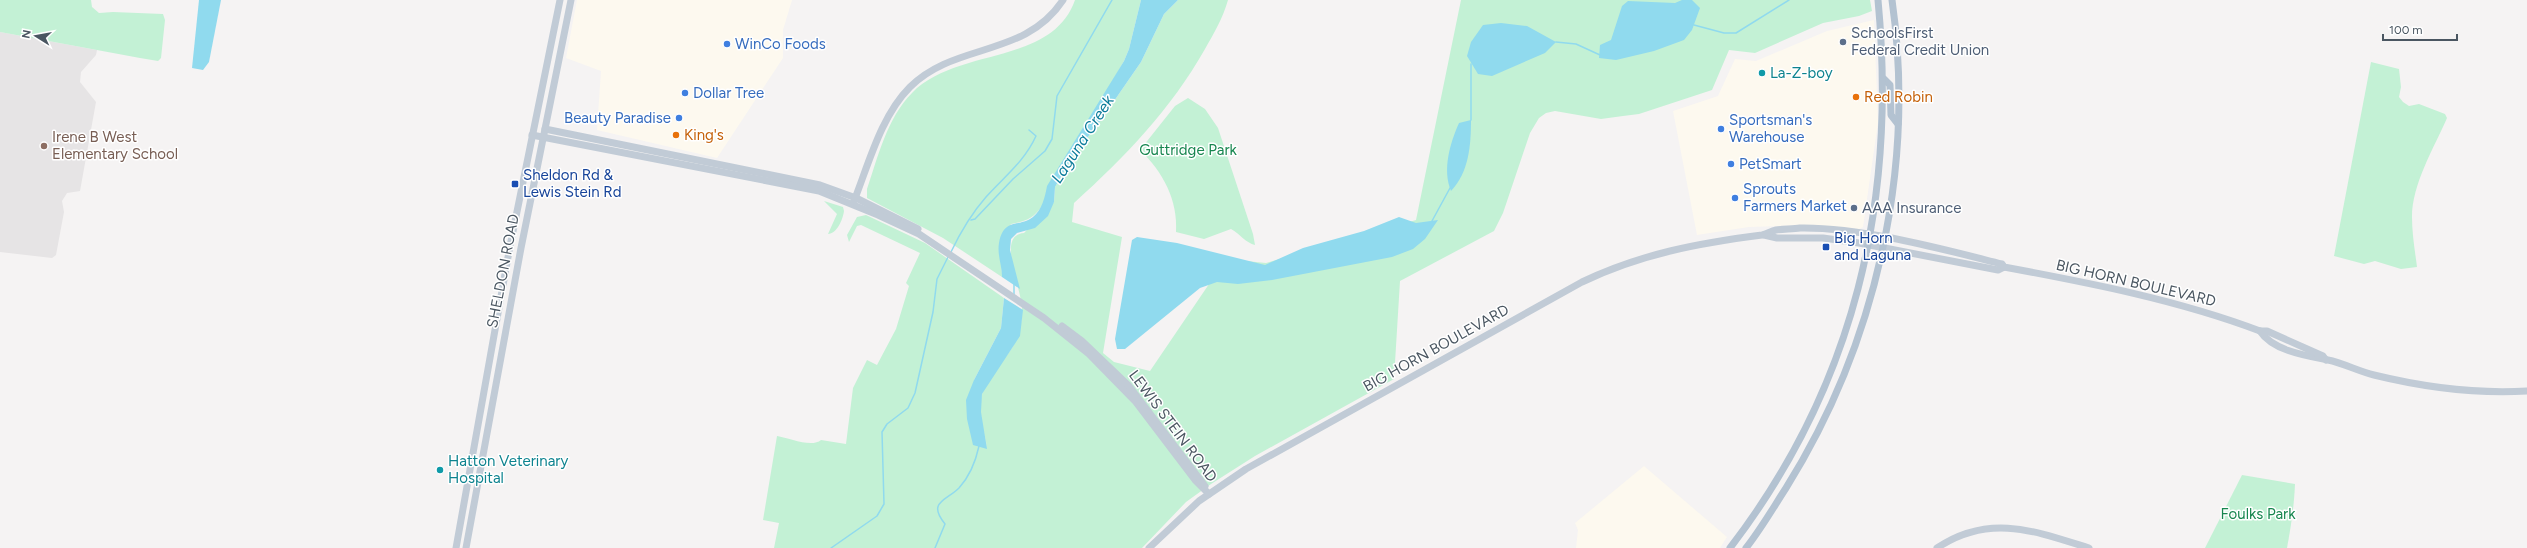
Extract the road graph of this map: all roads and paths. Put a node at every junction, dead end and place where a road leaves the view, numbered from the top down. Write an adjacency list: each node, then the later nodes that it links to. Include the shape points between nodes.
1 (560, 0): 9 (main road, SHELDON ROAD)
2 (571, 0): 8 (main road, SHELDON ROAD)
3 (1063, 0): 15 (main road, via 1047,19 1027,34 1006,44 939,66 910,86 887,120)
4 (1878, 0): 6 (main road)
5 (1892, 2): 7 (main road, via 1898,70)
6 (1884, 79): 7 (main road, via 1890,85 1891,115); 17 (main road, via 1880,171)
7 (1898, 124): 18 (main road, via 1895,176)
8 (545, 129): 10 (main road, SHELDON ROAD); 12 (main road, LEWIS STEIN ROAD)
9 (532, 135): 10 (main road, LEWIS STEIN ROAD); 30 (main road, SHELDON ROAD)
10 (543, 138): 11 (main road, LEWIS STEIN ROAD); 31 (main road, SHELDON ROAD)
11 (608, 150): 12 (main road, via 616,148 647,155); 13 (main road, LEWIS STEIN ROAD)
12 (654, 151): 14 (main road, LEWIS STEIN ROAD)
13 (658, 160): 14 (main road, via 665,158 697,164); 15 (main road, LEWIS STEIN ROAD, via 819,191)
14 (706, 161): 15 (main road, LEWIS STEIN ROAD, via 820,185)
15 (854, 201): 29 (main road, LEWIS STEIN ROAD, via 932,240 1035,309 1089,354 1135,401 1195,480)
16 (1764, 235): 17 (main road, BIG HORN BOULEVARD, via 1775,230 1801,228); 19 (main road, BIG HORN BOULEVARD, via 1777,238 1823,238); 29 (main road, BIG HORN BOULEVARD, via 1672,248 1595,276 1246,469)
17 (1870, 235): 18 (main road, BIG HORN BOULEVARD); 19 (main road)
18 (1885, 238): 20 (main road); 21 (main road, BIG HORN BOULEVARD)
19 (1868, 244): 20 (main road, BIG HORN BOULEVARD); 33 (main road, via 1844,336 1815,408 1779,476)
20 (1883, 248): 22 (main road, BIG HORN BOULEVARD); 34 (main road, via 1856,340 1830,406 1791,480)
21 (1984, 259): 22 (main road, via 1980,262 1958,258); 23 (main road, BIG HORN BOULEVARD, via 2002,264)
22 (1951, 260): 23 (main road, BIG HORN BOULEVARD, via 1998,270)
23 (2004, 267): 24 (main road, BIG HORN BOULEVARD, via 2176,304)
24 (2260, 331): 25 (main road, BIG HORN BOULEVARD); 26 (main road, BIG HORN BOULEVARD, via 2267,331)
25 (2274, 343): 26 (main road, via 2280,341 2301,350); 27 (main road, BIG HORN BOULEVARD, via 2313,358)
26 (2308, 349): 27 (main road, BIG HORN BOULEVARD)
27 (2326, 360): 28 (main road, BIG HORN BOULEVARD, via 2366,373 2430,386 2466,390)
28 (2527, 391)
29 (1209, 494): 32 (main road, BIG HORN BOULEVARD, via 1181,516)
30 (456, 548)
31 (466, 548)
32 (1149, 548)
33 (1730, 548)
34 (1746, 548)
35 (1937, 548): 36 (main road, via 1967,534 2005,527 2037,532)
36 (2089, 548)

